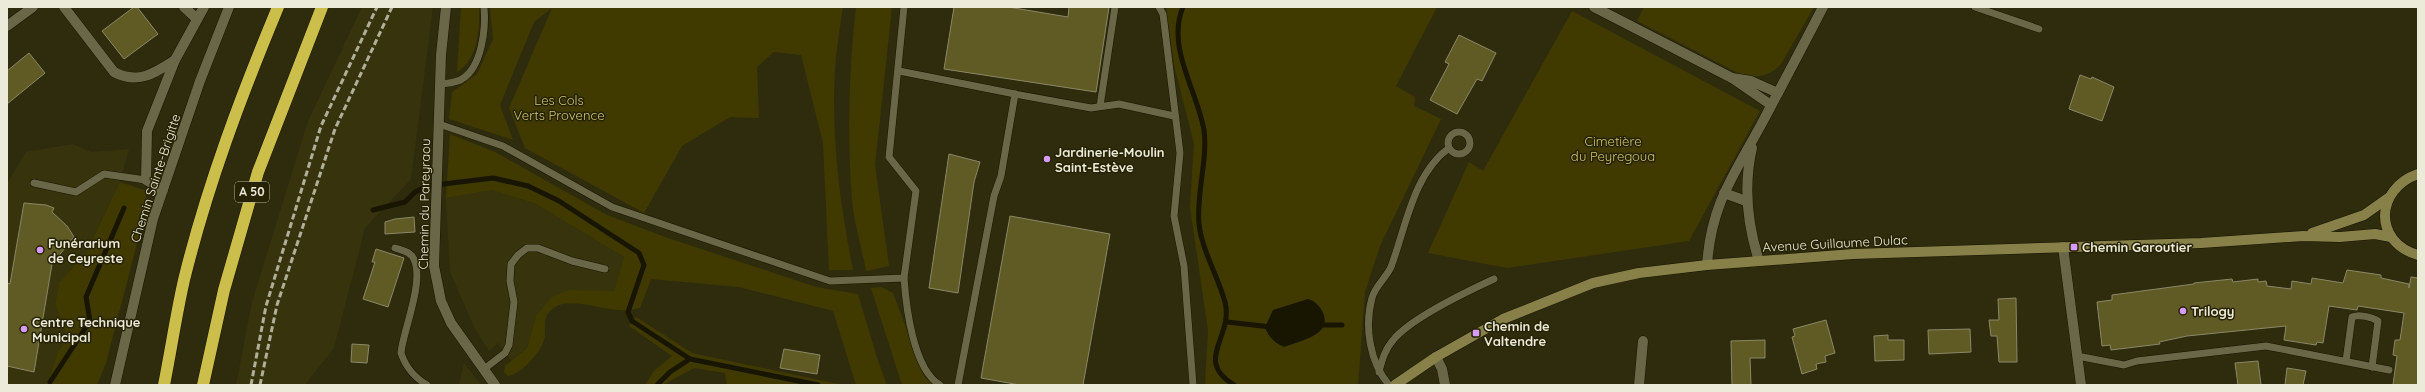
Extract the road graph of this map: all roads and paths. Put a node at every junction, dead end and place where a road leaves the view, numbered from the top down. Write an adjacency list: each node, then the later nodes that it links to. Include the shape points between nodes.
1 (33, 7): 17 (street)
2 (64, 7): 19 (street, via 114,72 123,77 152,76)
3 (184, 7): 16 (street)
4 (204, 7): 16 (street)
5 (229, 7): 34 (street, Chemin Sainte-Brigitte)
6 (278, 7): 57 (highway, via 224,145 200,220 184,282)
7 (322, 7): 58 (highway, A 50, via 258,172 224,290)
8 (446, 7): 22 (street, Chemin du Pareyraou)
9 (484, 7): 22 (lane, via 485,18 480,49 472,69 462,79)
10 (904, 7): 20 (lane)
11 (1115, 7): 26 (lane)
12 (1159, 7): 27 (lane, via 1163,14)
13 (1594, 7): 21 (street)
14 (1823, 7): 23 (street)
15 (1975, 7): 18 (lane)
16 (197, 19): 19 (street)
17 (7, 26)
18 (2039, 29)
19 (175, 60): 32 (street, via 147,131)
20 (899, 71): 24 (lane); 46 (lane, via 889,156 916,191)
21 (1732, 78): 23 (street, via 1751,80); 25 (street)
22 (441, 84): 28 (street, Chemin du Pareyraou)
23 (1778, 93): 25 (street)
24 (1015, 94): 26 (lane, via 1091,108); 62 (lane, via 1001,176 994,196)
25 (1771, 105): 29 (street)
26 (1100, 106): 27 (lane, via 1119,104)
27 (1174, 116): 63 (lane, via 1180,153 1174,216 1184,266)
28 (439, 124): 46 (lane, via 503,146 612,207 830,281); 53 (street, Chemin du Pareyraou, via 434,266 441,301 451,323)
29 (1756, 134): 35 (street); 37 (street, via 1747,170)
30 (1449, 148): 55 (lane, via 1435,161 1417,191 1390,268 1377,285 1372,298 1372,352)
31 (2418, 174): 36 (main road, via 2396,186)
32 (146, 180): 33 (lane, via 104,174 76,192); 34 (street)
33 (34, 183)
34 (163, 190): 56 (street, Chemin Sainte-Brigitte, via 153,219)
35 (1724, 193): 37 (street); 44 (street, via 1709,236)
36 (2388, 198): 38 (main road, via 2364,215); 39 (main road, via 2385,218)
37 (1746, 201): 43 (street, via 1751,234)
38 (2303, 236): 39 (main road, via 2340,237 2375,234); 40 (main road, Avenue Guillaume Dulac, via 2201,243)
39 (2391, 237): 42 (main road, via 2399,246)
40 (2063, 247): 43 (main road, Avenue Guillaume Dulac, via 1853,254); 49 (street)
41 (395, 248): 59 (lane, via 413,258 416,273 416,290 401,353 412,374)
42 (2418, 255)
43 (1759, 261): 44 (main road, Avenue Guillaume Dulac)
44 (1708, 264): 50 (main road, Avenue Guillaume Dulac, via 1639,273 1593,283 1502,319)
45 (605, 269): 53 (lane, via 572,261 538,248 527,248 518,255 511,264 510,281 514,302 509,345 505,353)
46 (904, 278): 61 (lane, via 908,319 923,364 928,375)
47 (1494, 278): 55 (lane, via 1462,294 1404,330 1384,354)
48 (1643, 341): 67 (street)
49 (2077, 356): 51 (lane, via 2124,365 2137,361 2266,346); 68 (street)
50 (1436, 357): 65 (main road, Avenue Guillaume Dulac); 66 (street, via 1442,369)
51 (2346, 362): 52 (lane); 52 (lane, via 2352,317 2375,319 2378,321)
52 (2372, 367): 54 (lane)
53 (484, 369): 60 (street, Chemin du Pareyraou)
54 (2389, 370)
55 (1379, 373): 64 (lane)
56 (114, 385)
57 (164, 385)
58 (203, 385)
59 (427, 385)
60 (495, 385)
61 (940, 385)
62 (958, 385)
63 (1193, 385)
64 (1389, 385)
65 (1395, 385)
66 (1445, 385)
67 (1639, 385)
68 (2081, 385)

